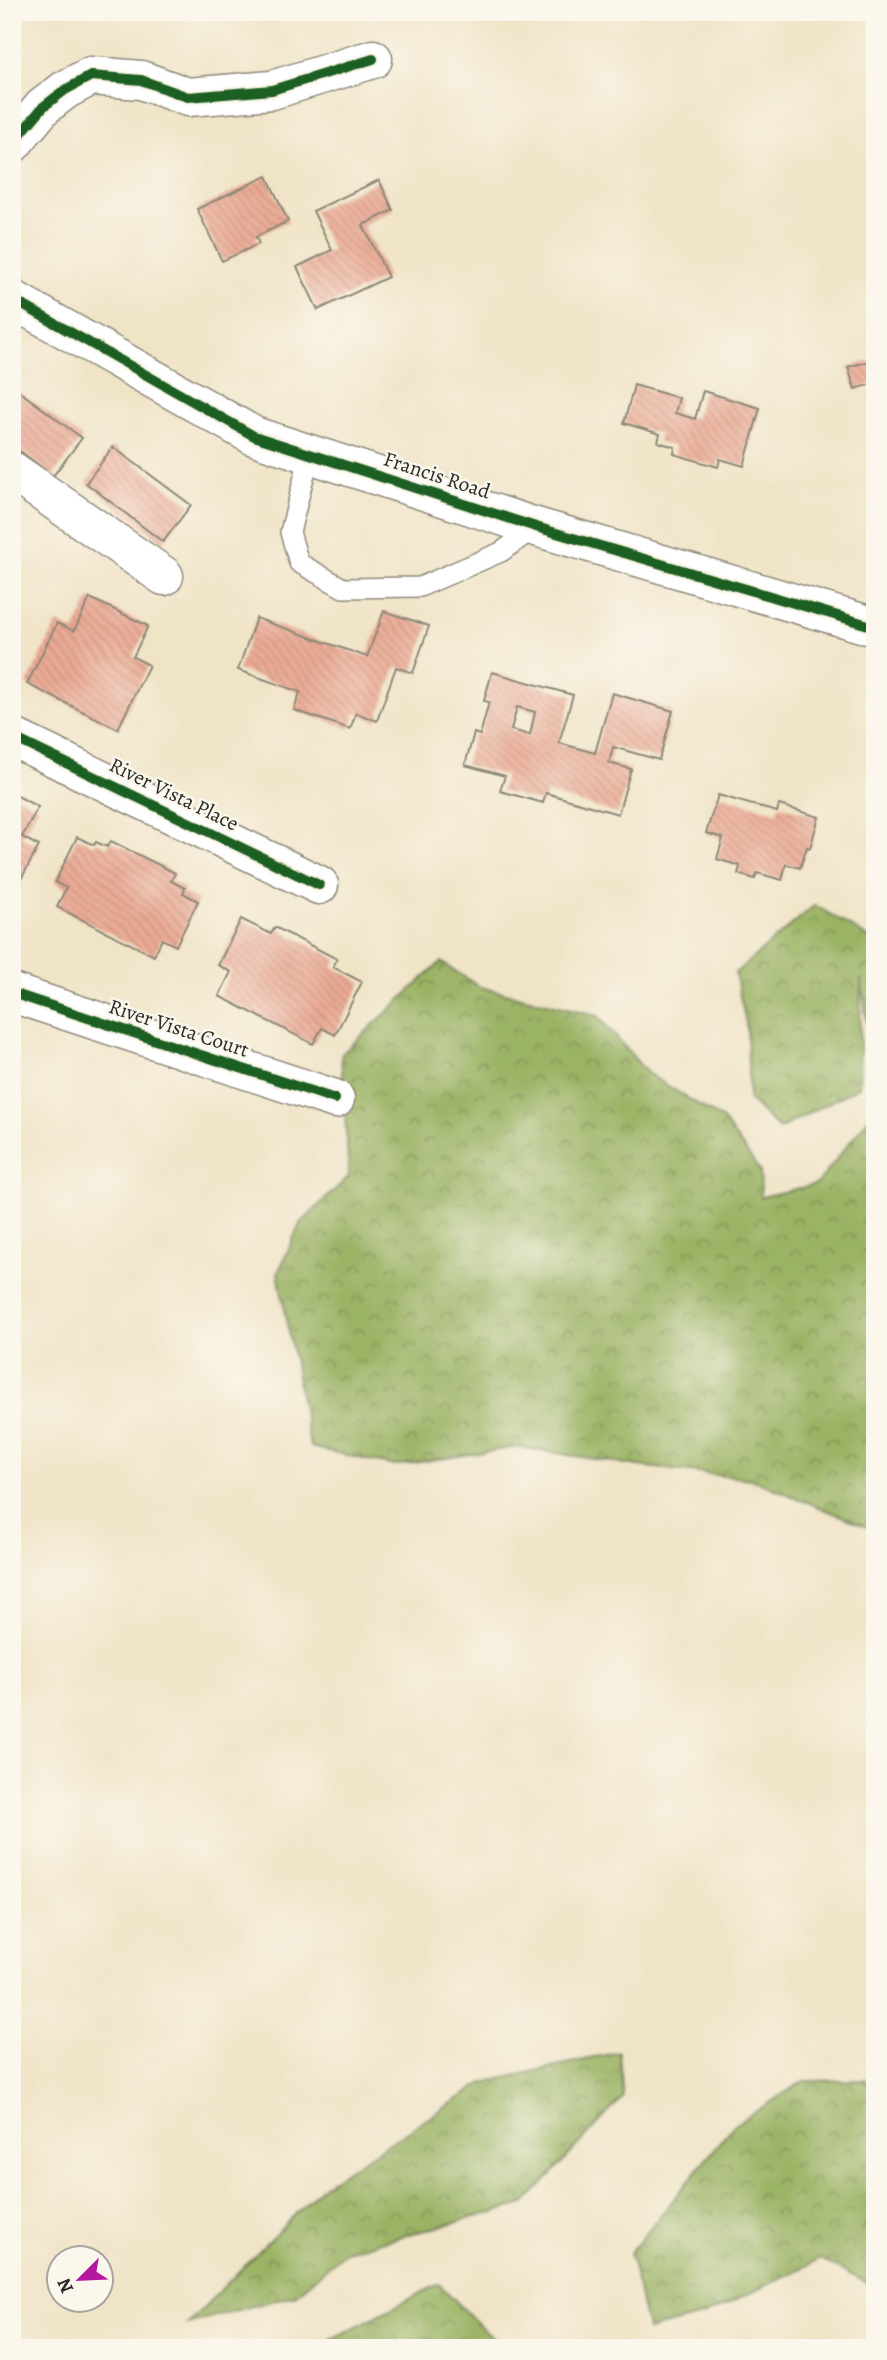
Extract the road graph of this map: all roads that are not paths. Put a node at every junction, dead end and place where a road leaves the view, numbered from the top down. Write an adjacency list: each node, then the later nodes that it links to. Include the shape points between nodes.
1 (373, 60): 2 (street, via 272,90 188,97 141,80 90,76 43,107)
2 (12, 144)
3 (12, 299): 4 (street, Francis Road, via 254,436)
4 (310, 454): 6 (street, Francis Road); 6 (lane, via 290,532 299,563 343,588 420,587 501,552)
5 (12, 471): 7 (street)
6 (536, 527): 8 (street, Francis Road)
7 (164, 576)
8 (875, 627)
9 (12, 737): 10 (street, River Vista Place)
10 (319, 885)
11 (12, 993): 12 (street, River Vista Court)
12 (334, 1099)

